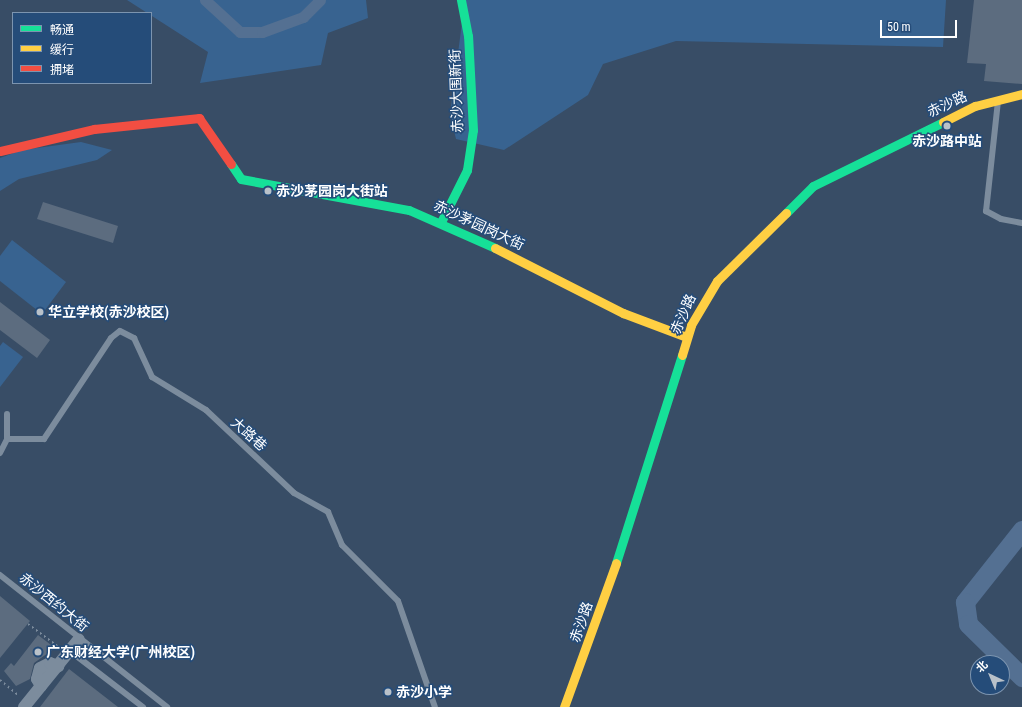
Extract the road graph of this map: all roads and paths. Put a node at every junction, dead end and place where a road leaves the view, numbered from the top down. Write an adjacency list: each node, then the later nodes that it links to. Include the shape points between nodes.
1 (461, 0): 5 (street, 赤沙大围新街, via 468,36 473,130 467,170)
2 (1022, 94): 3 (street, 赤沙路)
3 (998, 97): 6 (lane, via 986,211 1001,219); 7 (street, 赤沙路, via 917,133 813,186 717,281 702,302)
4 (0, 151): 5 (street, 赤沙茅园岗大街, via 94,129 199,118 230,169 246,181 390,205)
5 (441, 222): 7 (street, 赤沙茅园岗大街, via 623,313)
6 (1022, 223)
7 (687, 337): 20 (street, 赤沙路, via 619,554)
8 (7, 414): 9 (lane)
9 (7, 439): 10 (lane); 19 (lane, 大路巷, via 44,440 111,338 120,331 134,338 152,377 206,410 294,493 328,512 342,545 398,601)
10 (0, 453)
11 (0, 575): 13 (lane, 赤沙西约大街)
12 (28, 624): 14 (path)
13 (79, 639): 14 (street); 18 (lane, 赤沙西约大街)
14 (68, 653): 16 (street); 17 (lane)
15 (0, 680): 16 (path)
16 (26, 705)
17 (143, 707)
18 (167, 707)
19 (435, 707)
20 (564, 707)

